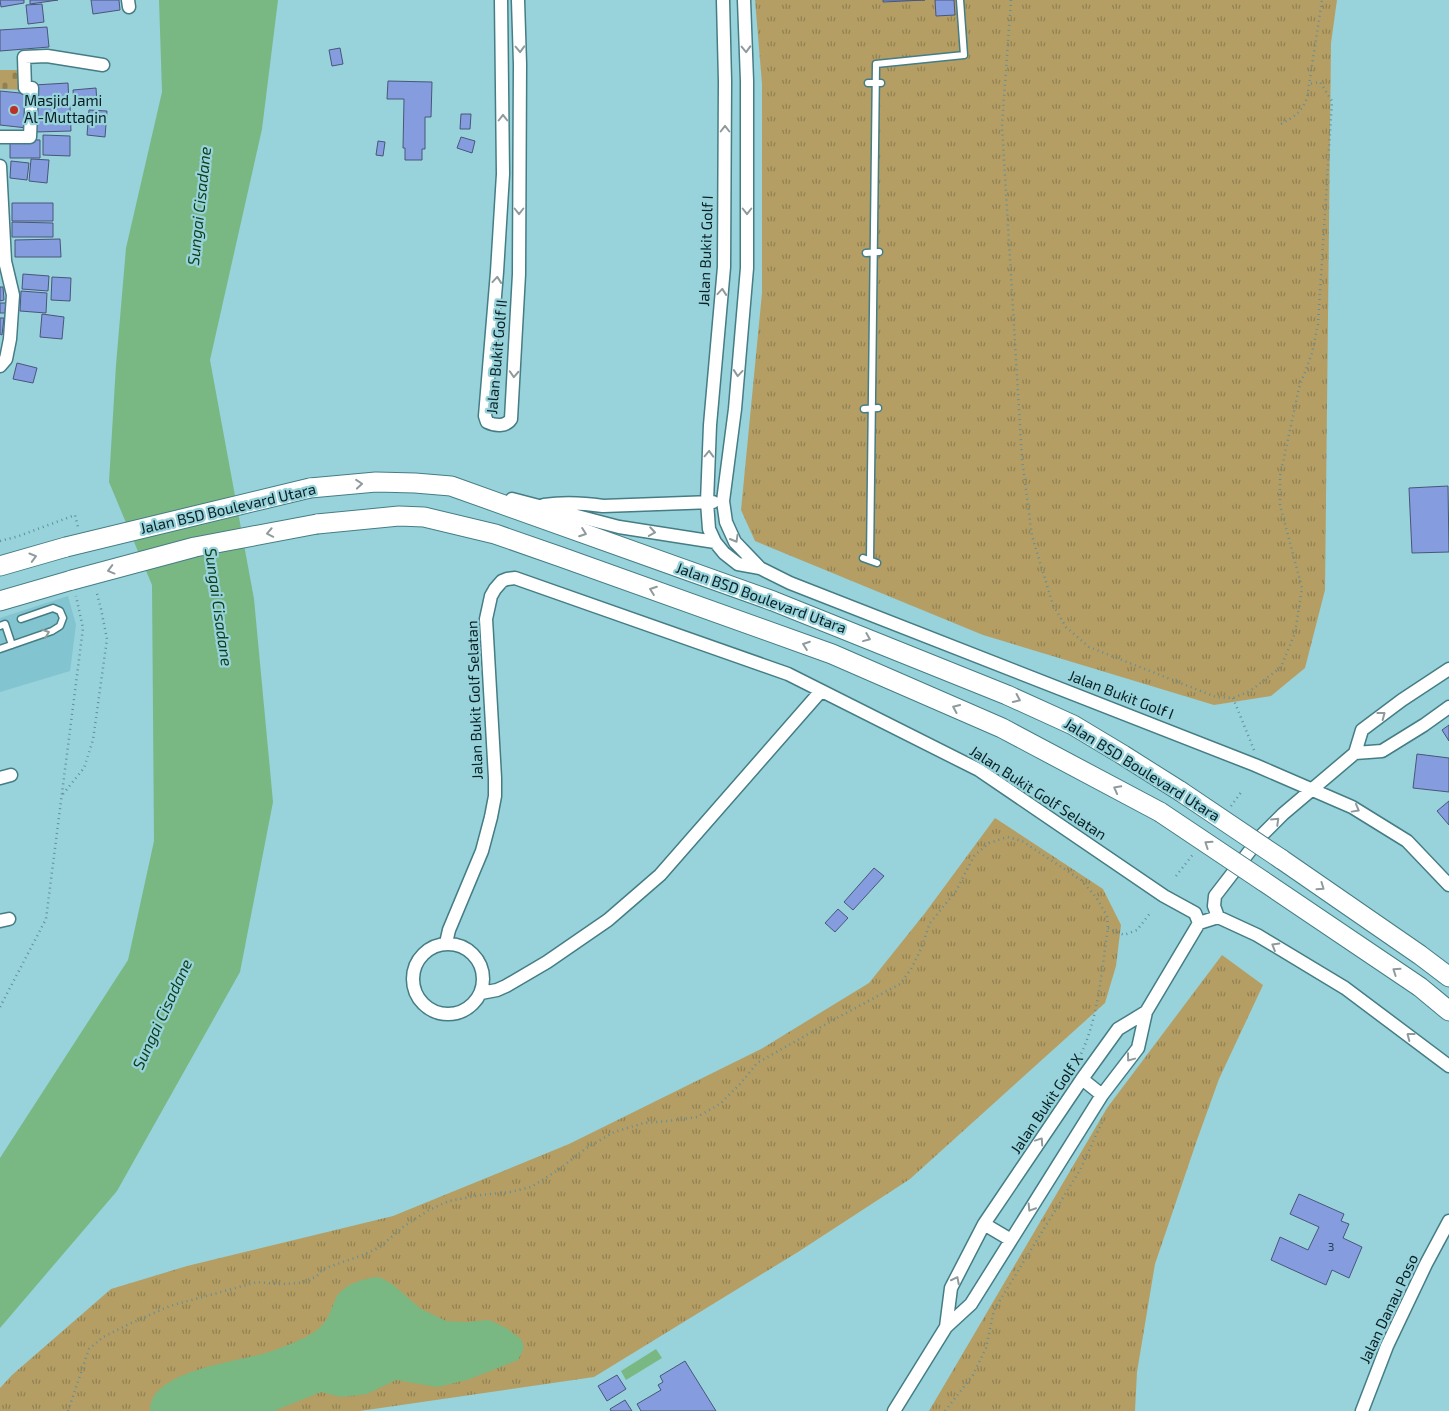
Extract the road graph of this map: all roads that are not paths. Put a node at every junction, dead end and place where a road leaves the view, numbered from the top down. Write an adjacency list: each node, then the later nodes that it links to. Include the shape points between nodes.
1 (501, 0): 2 (street, Jalan Bukit Golf II, one-way to 1, via 519,284 511,419 498,425 488,422 485,416 504,174)
2 (518, 0)
3 (723, 0): 17 (street, Jalan Bukit Golf I, one-way to 3, via 710,425 724,267)
4 (744, 0): 16 (street, Jalan Bukit Golf I, one-way to 16, via 748,81 747,268 735,409)
5 (960, 0): 8 (lane, via 964,55 876,64)
6 (103, 65): 9 (street, via 47,56 24,57 26,88 32,88 30,137)
7 (868, 83): 8 (lane)
8 (878, 83): 12 (lane)
9 (0, 137)
10 (0, 166): 13 (street)
11 (866, 252): 12 (lane)
12 (876, 252): 20 (lane, via 866,559)
13 (5, 284): 14 (street, via 12,295 10,339 6,359)
14 (0, 366)
15 (451, 486): 18 (street); 21 (main road, Jalan BSD Boulevard Utara, one-way to 15, bridge, via 310,488 376,482); 37 (main road, Jalan BSD Boulevard Utara, one-way to 37, bridge, via 773,601 1007,695 1073,725 1180,791)
16 (723, 501): 17 (street); 22 (street, Jalan Bukit Golf I, one-way to 22, via 726,522 735,542)
17 (707, 502): 18 (street); 19 (street, Jalan Bukit Golf I, via 709,529)
18 (536, 506): 19 (street, one-way to 19, via 619,527)
19 (716, 542): 22 (street, Jalan Bukit Golf I, via 738,564)
20 (877, 562)
21 (0, 566)
22 (760, 568): 32 (street, Jalan Bukit Golf I, via 790,583)
23 (0, 601): 39 (main road, Jalan BSD Boulevard Utara, one-way to 23, bridge, via 1420,987 1160,812 1002,728 832,654 495,534 424,517 399,516 317,524 195,547)
24 (21, 619): 26 (lane, one-way to 24, via 52,631 60,626 63,618 60,611 53,608)
25 (0, 626): 26 (lane, via 5,624)
26 (12, 645): 27 (lane)
27 (0, 649)
28 (1449, 669): 31 (street, one-way to 28, via 1362,730)
29 (821, 691): 35 (street, Jalan Bukit Golf Selatan, via 980,770); 36 (street, Jalan Bukit Golf Selatan, via 788,674 522,580 502,581 491,596 486,619 495,796 482,851 450,925); 38 (street, via 660,875 608,920 562,952 506,986)
30 (1449, 707): 31 (street, via 1382,751)
31 (1354, 753): 32 (street)
32 (1311, 790): 33 (street, Jalan Bukit Golf I, one-way to 33, via 1352,807 1407,841); 34 (street, one-way to 32, via 1215,896 1262,835)
33 (1449, 885)
34 (1216, 911): 35 (street); 41 (street, one-way to 34, via 1345,988)
35 (1197, 918): 40 (street, Jalan Bukit Golf X)
36 (446, 943): 38 (street, via 464,947 478,959 484,976); 38 (street, via 431,947 416,965 414,988 422,1002 442,1014 458,1013 471,1006)
37 (1449, 978)
38 (481, 993)
39 (1449, 1011)
40 (1146, 1012): 42 (street, Jalan Bukit Golf X, via 1118,1029); 43 (street, Jalan Bukit Golf X, one-way to 43, via 1138,1048)
41 (1449, 1066)
42 (1082, 1079): 43 (street); 45 (street, Jalan Bukit Golf X, one-way to 42)
43 (1102, 1095): 46 (street, Jalan Bukit Golf X, one-way to 46)
44 (1449, 1222): 49 (street, Jalan Danau Poso, via 1388,1346)
45 (984, 1224): 46 (street); 47 (street, Jalan Bukit Golf X, one-way to 45, via 951,1288)
46 (1011, 1240): 47 (street, Jalan Bukit Golf X, via 971,1304)
47 (946, 1327): 48 (street, Jalan Bukit Golf X)
48 (894, 1411)
49 (1362, 1411)

